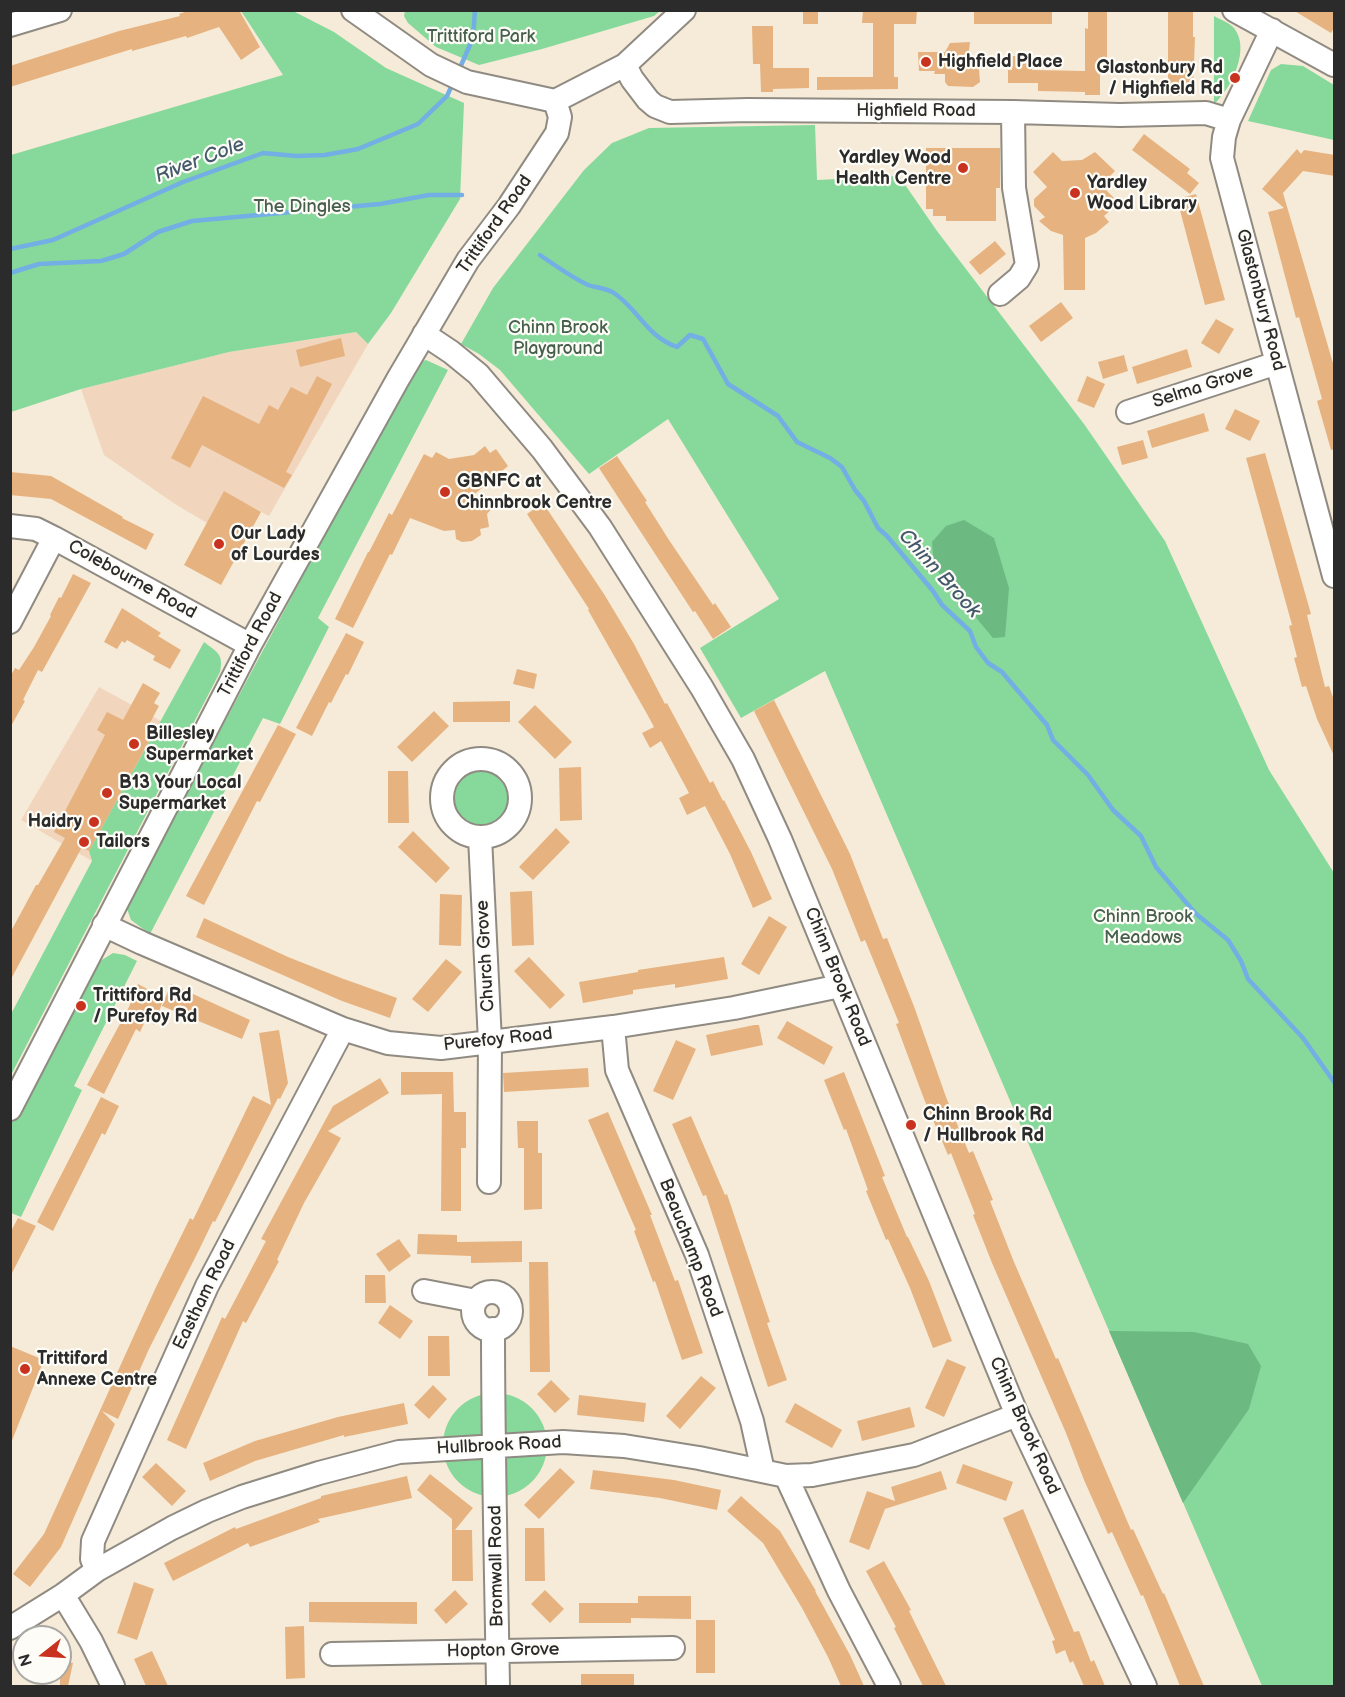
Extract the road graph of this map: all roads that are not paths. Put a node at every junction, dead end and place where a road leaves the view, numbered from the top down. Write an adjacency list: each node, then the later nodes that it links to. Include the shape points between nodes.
1 (60, 10): 5 (street)
2 (684, 10): 7 (street)
3 (1234, 10): 6 (street)
4 (354, 11): 9 (street, via 431,65 467,82)
5 (10, 25)
6 (1272, 30): 8 (street); 11 (street, Glastonbury Road)
7 (625, 65): 9 (street); 10 (street, Highfield Road, via 648,99 670,112)
8 (1335, 65)
9 (555, 100): 13 (street, Trittiford Road, via 560,117 557,133 468,260)
10 (1013, 111): 11 (street, Highfield Road, via 1206,113); 12 (street, via 1014,188 1027,265)
11 (1229, 120): 14 (street, Glastonbury Road, via 1222,158)
12 (1000, 294)
13 (424, 334): 20 (street, Trittiford Road); 23 (street, Chinn Brook Road, via 478,374 542,449 613,547 743,759)
14 (1278, 363): 15 (street, Selma Grove); 18 (street, Glastonbury Road)
15 (1128, 412)
16 (10, 526): 17 (street, Colebourne Road, via 36,529)
17 (54, 538): 19 (street); 20 (street, Colebourne Road)
18 (1335, 576)
19 (10, 622)
20 (250, 645): 22 (street, Trittiford Road)
21 (480, 837): 26 (street, Church Grove)
22 (104, 925): 25 (street, Purefoy Road); 27 (street, Trittiford Road)
23 (840, 986): 24 (street, Purefoy Road); 32 (street, Chinn Brook Road)
24 (612, 1027): 26 (street, Purefoy Road); 34 (street, Beauchamp Road, via 617,1070 697,1255 752,1421)
25 (343, 1029): 26 (street, Purefoy Road, via 388,1043 441,1048); 36 (street, Eastham Road, via 207,1286 93,1541 92,1559)
26 (490, 1042): 28 (street, Church Grove)
27 (10, 1109)
28 (489, 1182)
29 (424, 1291): 30 (street)
30 (476, 1301): 31 (street, via 473,1312 477,1323); 31 (street, via 492,1292 508,1301 509,1320)
31 (493, 1329): 33 (street, Bromwall Road)
32 (1017, 1415): 35 (street, Hullbrook Road, via 914,1455 812,1475); 45 (street, Chinn Brook Road)
33 (493, 1445): 34 (street, Hullbrook Road, via 563,1442 624,1446); 36 (street, Hullbrook Road, via 399,1452 242,1497 172,1528); 40 (street, Bromwall Road)
34 (763, 1471): 35 (street, Hullbrook Road)
35 (786, 1476): 44 (street, via 839,1591)
36 (97, 1570): 37 (street, Hullbrook Road)
37 (63, 1595): 38 (street, Hullbrook Road); 42 (street)
38 (10, 1628)
39 (673, 1648): 40 (street, Hopton Grove)
40 (498, 1651): 41 (street, Hopton Grove); 43 (street, Bromwall Road)
41 (332, 1654)
42 (113, 1686)
43 (498, 1686)
44 (889, 1686)
45 (1145, 1686)

